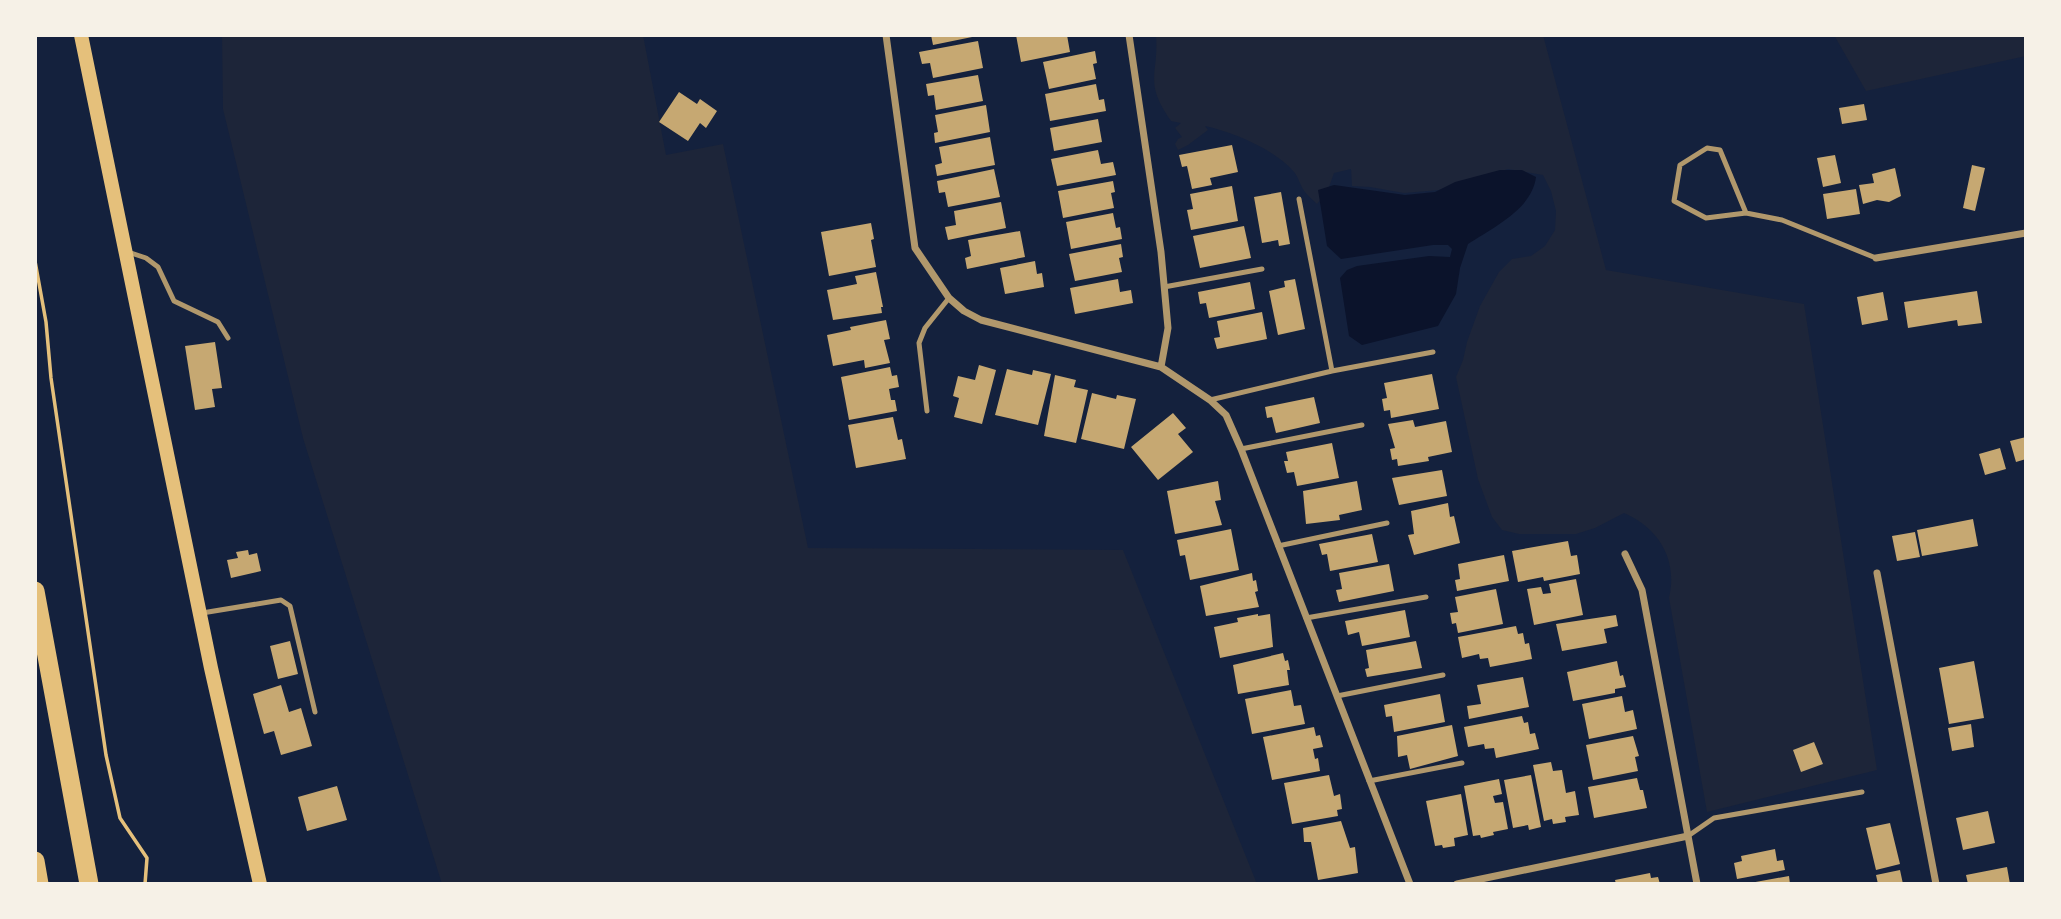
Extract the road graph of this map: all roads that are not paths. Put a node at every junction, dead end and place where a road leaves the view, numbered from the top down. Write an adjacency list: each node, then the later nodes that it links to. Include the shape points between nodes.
1 (80, 35): 7 (main road)
2 (887, 35): 11 (street, via 915,248)
3 (1129, 35): 10 (street)
4 (1299, 199): 15 (lane)
5 (1746, 213): 5 (lane, via 1720,150 1707,148 1680,165 1674,201 1706,218); 8 (lane, via 1782,220)
6 (2026, 233): 8 (street)
7 (125, 251): 12 (lane, via 158,267 174,301 218,322); 26 (main road)
8 (1876, 258)
9 (1262, 269): 10 (lane)
10 (1164, 287): 14 (street, via 1168,328)
11 (949, 298): 14 (street, via 981,320); 17 (lane, via 919,343)
12 (228, 338)
13 (1433, 352): 15 (lane)
14 (1161, 367): 16 (street)
15 (1332, 371): 16 (lane)
16 (1210, 400): 19 (street, via 1226,415)
17 (927, 411)
18 (1362, 425): 19 (lane)
19 (1241, 449): 21 (street)
20 (1387, 523): 21 (lane)
21 (1279, 546): 27 (street)
22 (1625, 554): 34 (street, via 1642,590)
23 (1877, 573): 42 (street)
24 (35, 591): 37 (highway)
25 (1426, 597): 27 (lane)
26 (199, 613): 30 (lane, via 281,600 290,606); 38 (main road)
27 (1306, 618): 29 (street)
28 (1443, 675): 29 (lane)
29 (1336, 696): 32 (street)
30 (315, 712)
31 (1462, 764): 32 (lane)
32 (1369, 781): 39 (street)
33 (1862, 792): 34 (lane, via 1714,818)
34 (1688, 836): 40 (street); 41 (street)
35 (35, 861): 36 (highway)
36 (39, 884)
37 (89, 884)
38 (260, 884)
39 (1410, 884)
40 (1457, 884)
41 (1697, 884)
42 (1936, 884)

